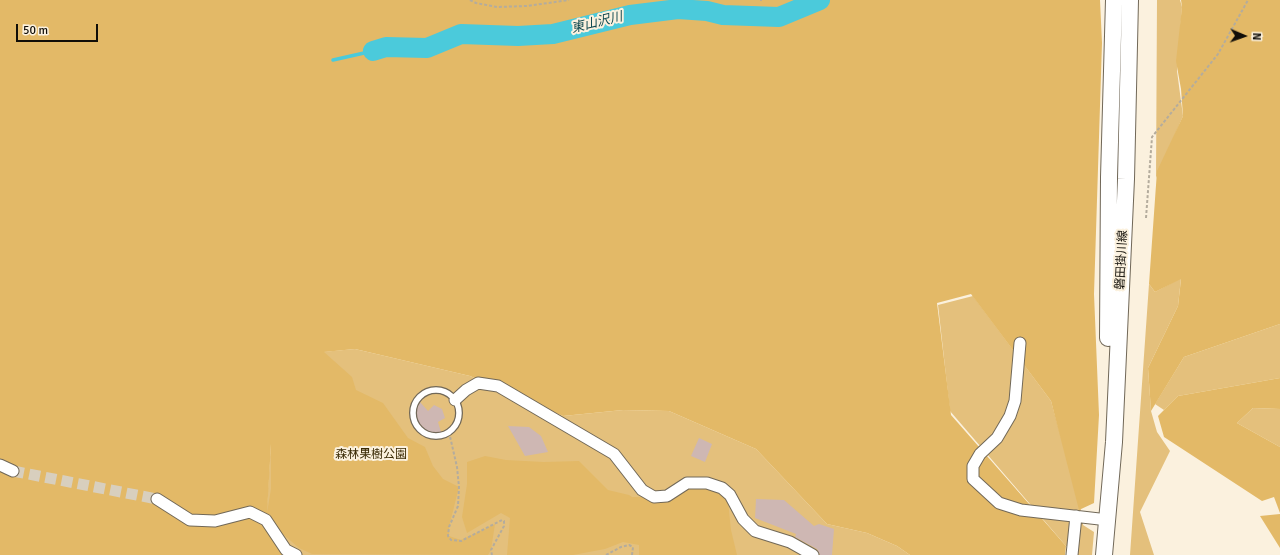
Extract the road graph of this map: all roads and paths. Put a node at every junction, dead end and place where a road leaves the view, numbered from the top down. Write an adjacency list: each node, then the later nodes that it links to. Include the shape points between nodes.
1 (470, 0): 2 (path, via 497,7)
2 (569, 0)
3 (1110, 0): 8 (main road)
4 (1114, 0): 8 (main road, 磐田掛川線)
5 (1130, 0): 9 (main road, 磐田掛川線)
6 (1138, 0): 9 (main road, via 1134,113)
7 (1248, 0): 10 (path, via 1218,54 1152,137)
8 (1113, 40): 18 (main road, 磐田掛川線, via 1106,442)
9 (1126, 179): 18 (main road, 磐田掛川線)
10 (1146, 218)
11 (1020, 343): 17 (street, via 1015,401 996,438 980,454 973,466 973,479 999,503 1021,510)
12 (455, 400): 13 (lane, via 459,408 459,417); 13 (lane, via 441,390 432,390 423,394 414,408 415,422 423,432 432,436); 23 (street, via 478,383 498,386 614,454 642,490 654,496 667,496 687,483 707,483 722,488 730,495 743,519 755,531 790,542)
13 (449, 432): 20 (path, via 459,487 458,506 448,536 451,540 460,540 502,520 504,526 491,550)
14 (0, 465): 15 (street)
15 (13, 470)
16 (157, 499): 19 (street, via 190,520 215,521 250,512 266,520 286,550)
17 (1076, 516): 18 (street); 24 (street)
18 (1108, 520): 25 (main road, 磐田掛川線)
19 (296, 555)
20 (492, 555)
21 (606, 555): 22 (path, via 629,545 633,547)
22 (632, 555)
23 (813, 555)
24 (1072, 555)
25 (1104, 555)

